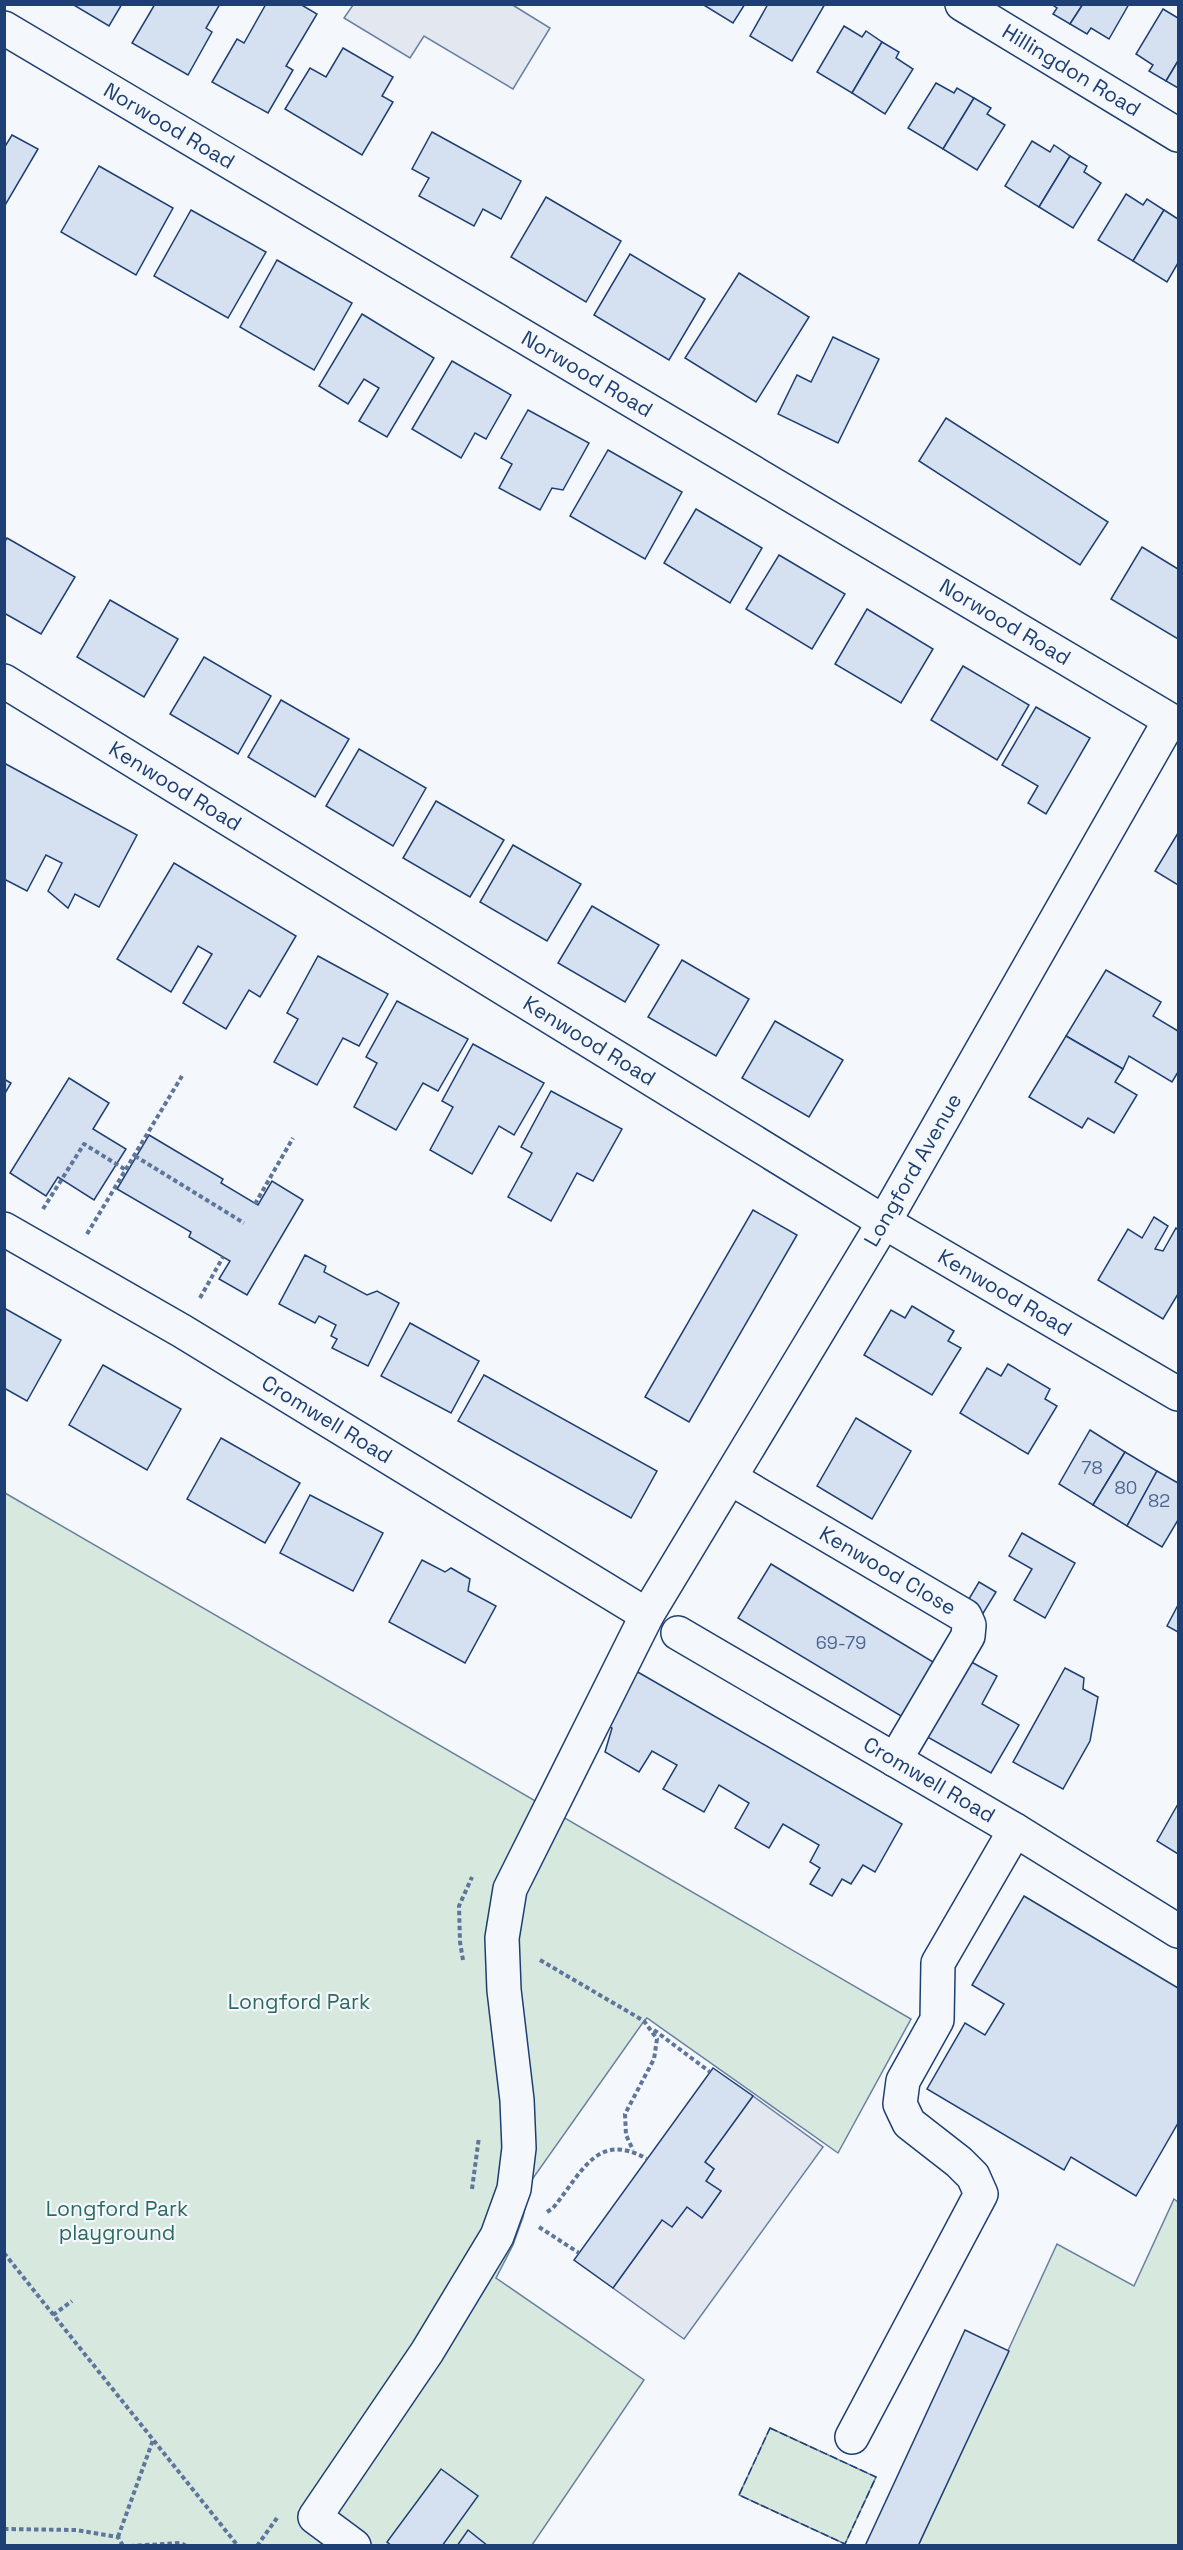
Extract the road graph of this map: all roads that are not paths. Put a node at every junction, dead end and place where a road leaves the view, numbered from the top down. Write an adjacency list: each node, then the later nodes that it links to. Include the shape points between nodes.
1 (962, 4): 3 (street, Hillingdon Road)
2 (4, 28): 5 (street, Norwood Road)
3 (1179, 135)
4 (4, 681): 6 (street, Kenwood Road)
5 (1170, 720): 6 (street, Longford Avenue)
6 (884, 1221): 8 (street, Kenwood Road); 9 (street, Longford Avenue)
7 (14, 1234): 10 (street, Cromwell Road, via 182,1331)
8 (1179, 1394)
9 (730, 1478): 10 (street, Longford Avenue); 12 (street, Kenwood Close, via 964,1616 969,1624 968,1636)
10 (647, 1615): 16 (street, Longford Avenue, via 510,1889 502,1938 518,2124 514,2189 497,2236 451,2314 315,2517)
11 (678, 1633): 12 (street, Cromwell Road)
12 (895, 1760): 13 (street, Cromwell Road)
13 (1015, 1830): 14 (street, Cromwell Road); 15 (street, via 938,1963 937,2020 903,2082 900,2104 909,2122 973,2176 981,2194)
14 (1179, 1931)
15 (852, 2437)
16 (354, 2546)

